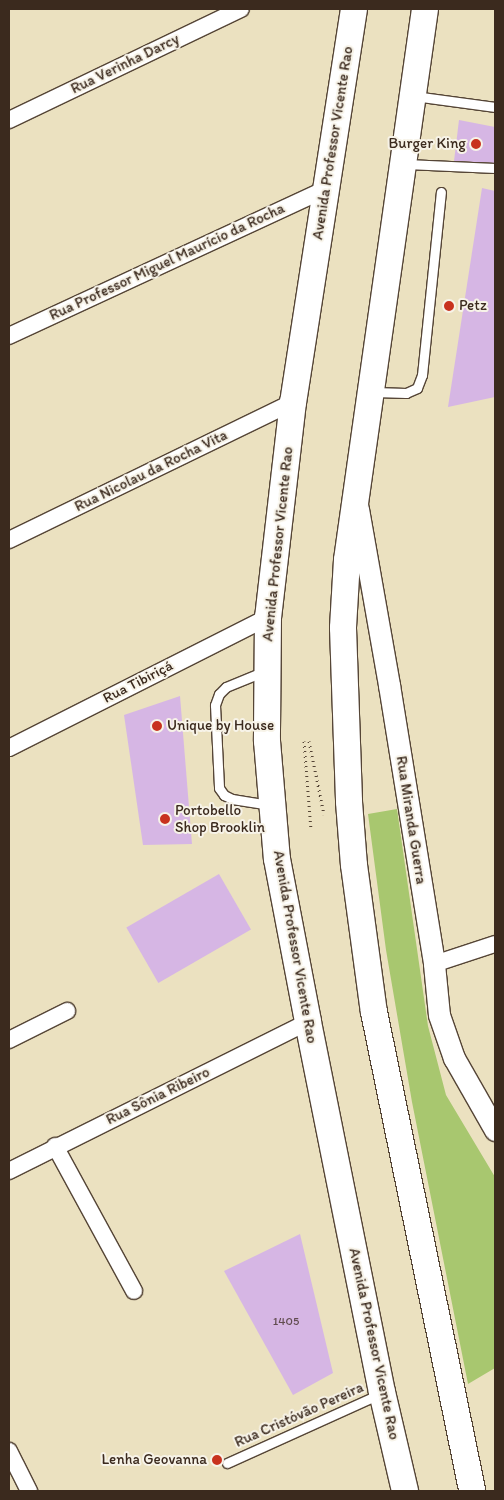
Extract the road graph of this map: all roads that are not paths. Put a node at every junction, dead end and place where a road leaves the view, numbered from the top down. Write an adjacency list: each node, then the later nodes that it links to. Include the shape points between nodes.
1 (241, 9): 6 (street, Rua Verinha Darcy)
2 (354, 9): 9 (main road, Avenida Professor Vicente Rao)
3 (425, 9): 4 (main road)
4 (413, 96): 5 (lane); 7 (main road)
5 (495, 107)
6 (9, 120)
7 (404, 164): 8 (lane); 12 (main road)
8 (495, 168)
9 (326, 188): 11 (street, Rua Professor Miguel Maurício da Rocha); 13 (main road, Avenida Professor Vicente Rao)
10 (440, 192): 12 (lane, via 422,375 417,388 406,393)
11 (9, 336)
12 (372, 391): 14 (main road)
13 (293, 402): 15 (street, Rua Nicolau da Rocha Vita); 16 (main road, Avenida Professor Vicente Rao)
14 (357, 499): 21 (street, Rua Miranda Guerra); 34 (main road, via 347,560 343,628 348,802 354,865 374,1012)
15 (9, 540)
16 (268, 617): 17 (main road, Avenida Professor Vicente Rao); 18 (street, Rua Tibiriçá)
17 (268, 670): 19 (main road, Avenida Professor Vicente Rao, via 267,741); 19 (lane, via 226,687 214,705 219,788 232,799)
18 (9, 747)
19 (273, 805): 23 (main road, Avenida Professor Vicente Rao, via 277,859)
20 (495, 944): 21 (street)
21 (434, 964): 25 (street, Rua Miranda Guerra, via 439,1015 454,1058)
22 (67, 1011): 24 (street)
23 (308, 1022): 26 (street, Rua Sônia Ribeiro); 29 (main road, Avenida Professor Vicente Rao)
24 (9, 1040)
25 (495, 1130)
26 (55, 1146): 27 (street, Rua Sônia Ribeiro); 28 (street)
27 (9, 1170)
28 (134, 1291)
29 (382, 1392): 31 (lane, Rua Cristóvão Pereira); 33 (main road, Avenida Professor Vicente Rao)
30 (9, 1451): 32 (street)
31 (226, 1462)
32 (29, 1491)
33 (405, 1491)
34 (472, 1491)

